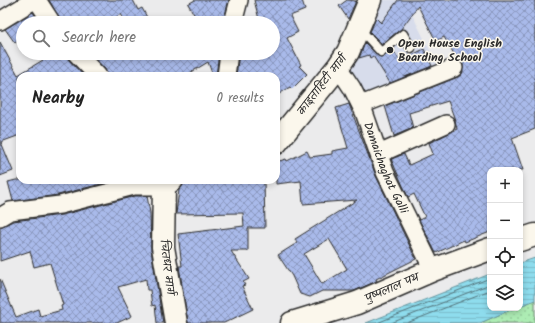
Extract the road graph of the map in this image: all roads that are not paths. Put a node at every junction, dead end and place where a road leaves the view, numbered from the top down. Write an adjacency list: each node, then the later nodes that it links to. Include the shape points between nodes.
1 (34, 0): 7 (street)
2 (37, 0): 5 (street)
3 (239, 0): 6 (street)
4 (370, 0): 8 (street, काइताहिटी मार्ग)
5 (47, 16)
6 (235, 16)
7 (0, 21)
8 (359, 28): 9 (lane, via 381,52 403,34); 12 (street, काइताहिटी मार्ग)
9 (411, 48)
10 (83, 60): 14 (street)
11 (228, 60): 15 (street)
12 (338, 67): 16 (street, Damaichaghat Galli); 18 (street, काइताहिटी मार्ग)
13 (454, 68): 16 (street)
14 (94, 72)
15 (227, 72)
16 (361, 105): 19 (street, Damaichaghat Galli)
17 (446, 124): 19 (street)
18 (280, 138)
19 (379, 154): 26 (street, Damaichaghat Galli, via 399,205)
20 (150, 184): 22 (street, via 60,205 10,211)
21 (167, 184): 28 (street, चितधर मार्ग, via 163,247)
22 (0, 217)
23 (535, 236): 24 (street)
24 (523, 239)
25 (487, 250): 26 (street, पुष्पलाल पथ)
26 (433, 270): 27 (street, पुष्पलाल पथ, via 357,303)
27 (298, 322)
28 (176, 323)

